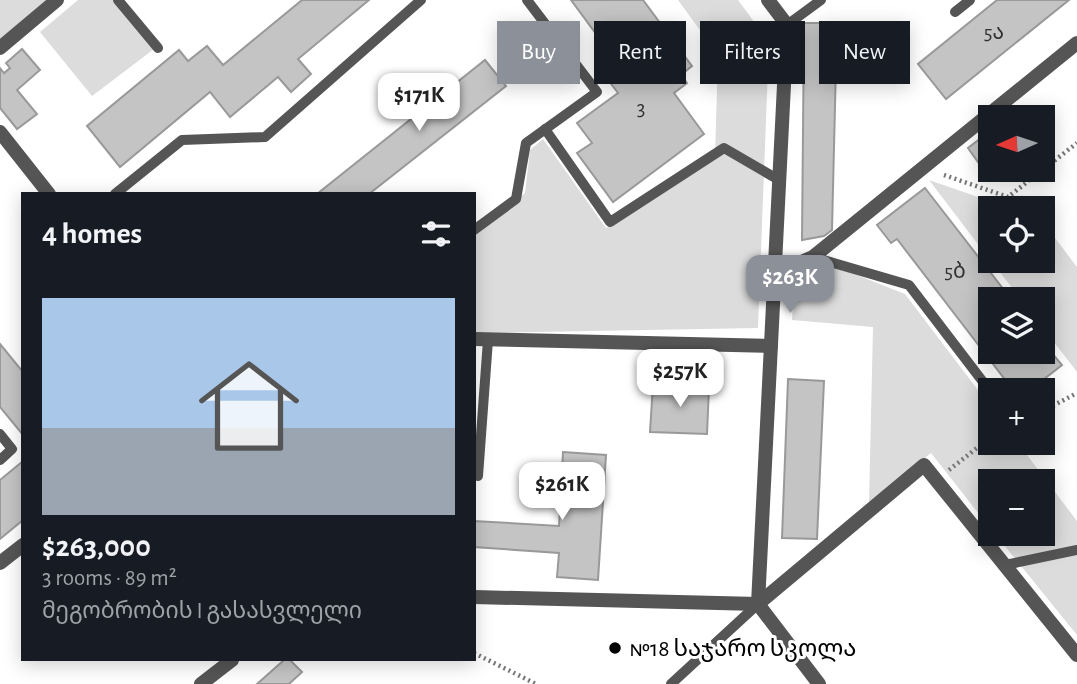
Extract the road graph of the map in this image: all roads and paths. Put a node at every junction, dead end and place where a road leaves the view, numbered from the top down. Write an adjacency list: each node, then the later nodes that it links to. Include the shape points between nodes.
1 (57, 0): 12 (street)
2 (118, 0): 13 (lane)
3 (421, 0): 21 (lane, via 265,137 181,141)
4 (527, 0): 15 (lane, via 597,92)
5 (768, 0): 9 (street)
6 (821, 0): 10 (lane)
7 (970, 0): 8 (lane)
8 (955, 12)
9 (784, 21)
10 (792, 21)
11 (1077, 43): 18 (street)
12 (0, 48)
13 (158, 48)
14 (784, 84): 19 (street)
15 (545, 129): 19 (lane, via 610,222 724,148); 22 (lane, via 526,143 516,199)
16 (0, 132): 20 (street)
17 (1077, 143): 18 (path, via 1008,197)
18 (923, 167): 23 (street)
19 (779, 180): 24 (street)
20 (48, 192)
21 (117, 192)
22 (476, 229)
23 (813, 257): 24 (street); 27 (lane, via 909,285)
24 (775, 274): 26 (street)
25 (481, 340): 26 (street); 30 (lane)
26 (771, 346): 41 (street)
27 (980, 378)
28 (1077, 393): 29 (path)
29 (1055, 405)
30 (479, 414): 34 (lane)
31 (0, 434): 33 (lane, via 12,449)
32 (978, 447): 35 (path)
33 (0, 460)
34 (478, 476)
35 (937, 481): 39 (street); 41 (street, via 924,465)
36 (21, 547): 38 (street)
37 (1077, 550): 39 (lane)
38 (0, 563)
39 (1005, 565): 43 (street)
40 (476, 597): 41 (street)
41 (758, 604): 47 (lane); 48 (street)
42 (476, 654): 46 (path)
43 (1077, 655)
44 (231, 661): 45 (street)
45 (201, 684)
46 (536, 684)
47 (671, 684)
48 (818, 684)

